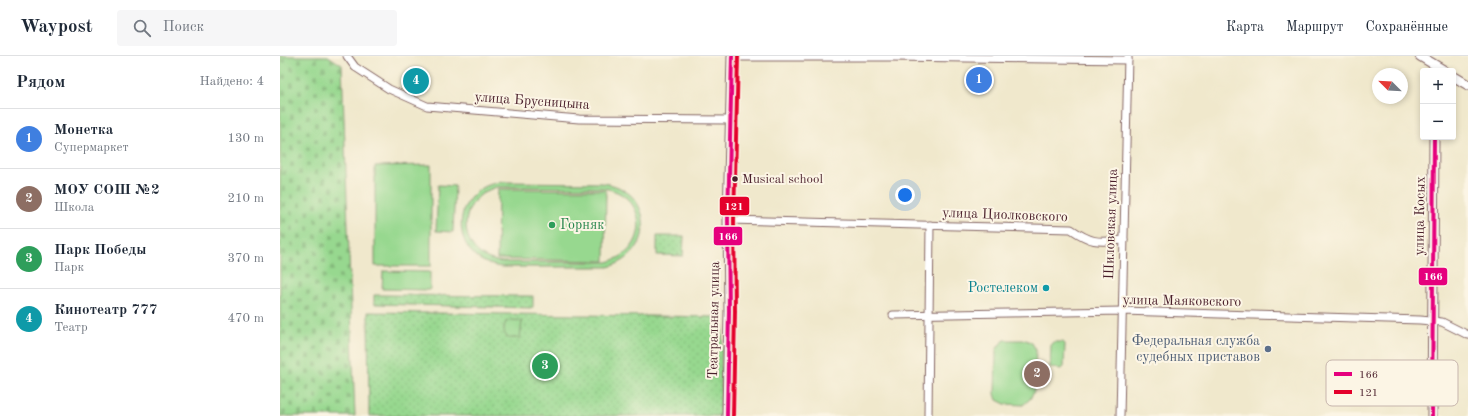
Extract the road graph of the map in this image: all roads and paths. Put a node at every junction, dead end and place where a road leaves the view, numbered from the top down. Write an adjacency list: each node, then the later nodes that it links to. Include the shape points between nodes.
1 (347, 56): 8 (street, улица Брусницына, via 355,67 389,89 427,106 579,119)
2 (1420, 56): 5 (street)
3 (732, 57): 4 (street); 8 (street, Театральная улица)
4 (1128, 58): 12 (street, Шиловская улица)
5 (1438, 68)
6 (1456, 78): 7 (street)
7 (1468, 85)
8 (730, 120): 10 (street, Театральная улица)
9 (1434, 140): 16 (street, улица Косых)
10 (728, 220): 11 (street, улица Циолковского); 20 (street, Театральная улица, via 730,300)
11 (930, 226): 12 (street, улица Циолковского, via 1070,228 1083,237 1097,242); 15 (street, улица Циолковского)
12 (1124, 240): 13 (street, Шиловская улица)
13 (1122, 311): 15 (street, улица Маяковского); 16 (street, улица Маяковского); 22 (street, Шиловская улица)
14 (893, 315): 15 (street, улица Маяковского)
15 (928, 316): 21 (street, улица Циолковского)
16 (1433, 321): 17 (street, улица Маяковского, via 1442,322); 18 (street, улица Косых)
17 (1468, 334)
18 (1433, 360)
19 (1432, 406): 23 (street, улица Косых)
20 (727, 416)
21 (928, 416)
22 (1120, 416)
23 (1432, 416)

